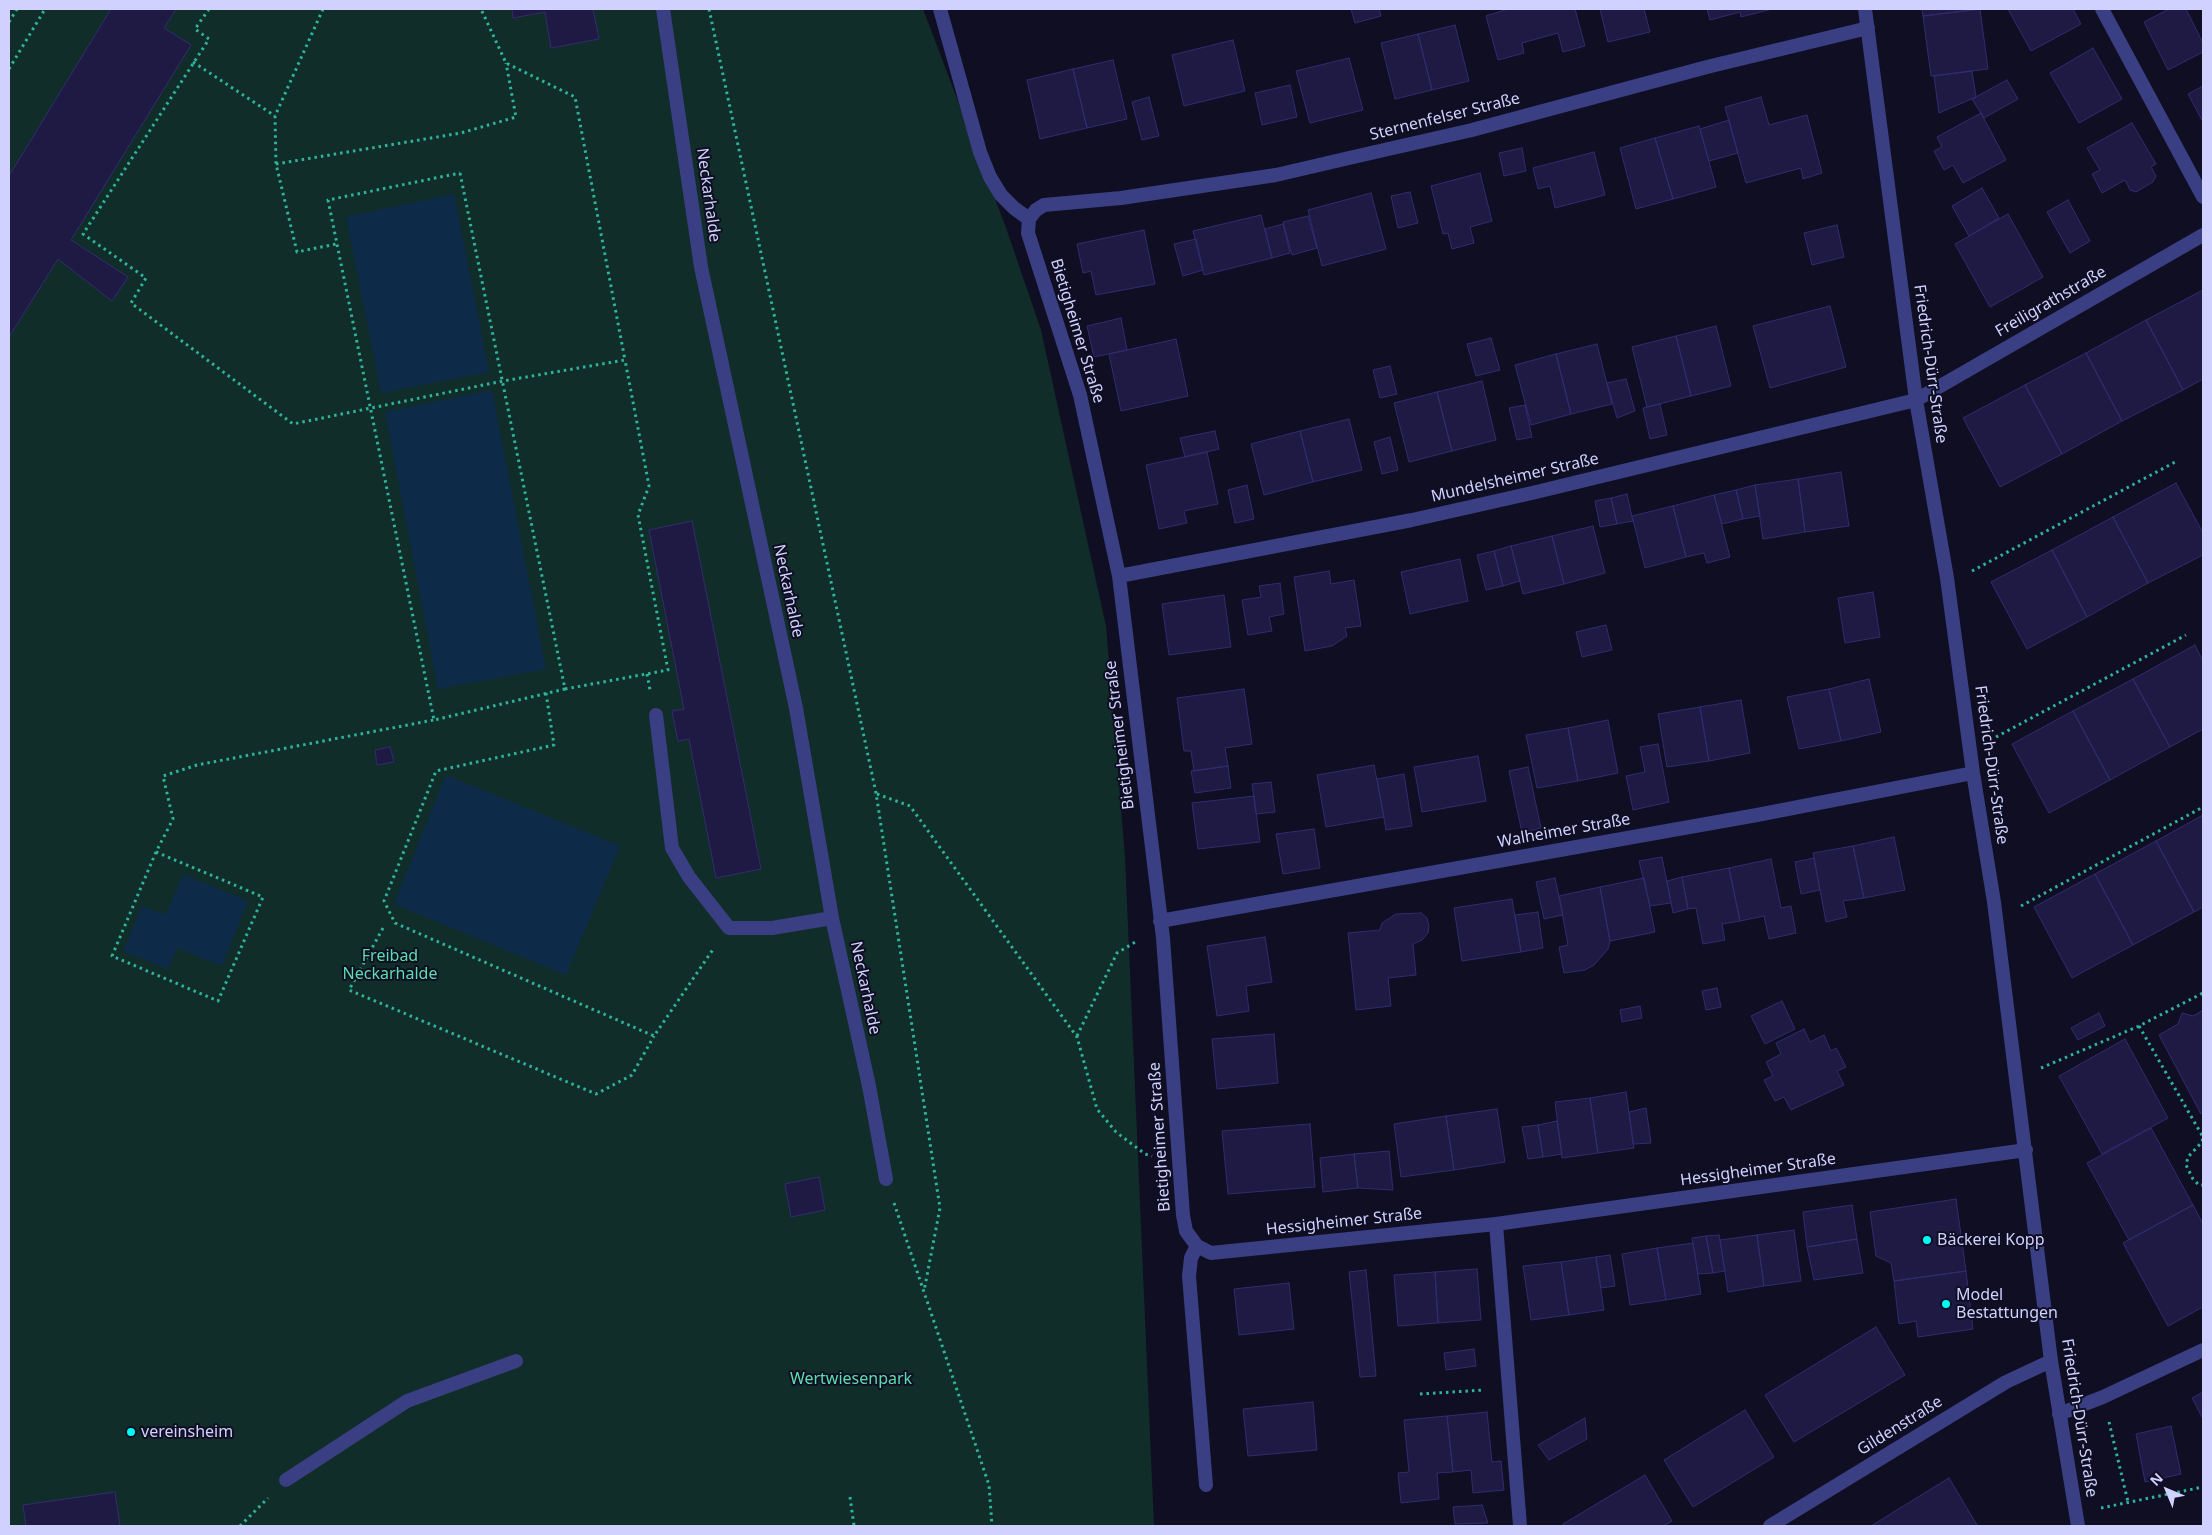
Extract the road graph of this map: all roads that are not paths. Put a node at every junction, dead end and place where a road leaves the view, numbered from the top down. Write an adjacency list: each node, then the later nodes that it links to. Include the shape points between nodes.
1 (663, 9): 13 (street, Neckarhalde, via 701,267 796,708)
2 (940, 9): 7 (street, via 990,177 1007,201)
3 (1865, 9): 5 (street, Friedrich-Dürr-Straße)
4 (2102, 9): 6 (street)
5 (1868, 28): 7 (street, Sternenfelser Straße, via 1472,130 1276,174 1121,198 1044,205); 9 (street, Friedrich-Dürr-Straße)
6 (2203, 197)
7 (1029, 219): 10 (street, Bietigheimer Straße, via 1028,233 1080,395)
8 (2203, 235): 9 (street, Freiligrathstraße)
9 (1916, 400): 10 (street, Mundelsheimer Straße, via 1421,518); 12 (street, Friedrich-Dürr-Straße, via 1948,584)
10 (1118, 576): 14 (street, Bietigheimer Straße)
11 (656, 715): 13 (street, via 672,848 730,928 772,928)
12 (1973, 773): 14 (street, Walheimer Straße, via 1757,815); 15 (street, Friedrich-Dürr-Straße)
13 (832, 918): 16 (street, Neckarhalde)
14 (1160, 921): 18 (street, Bietigheimer Straße, via 1183,1215 1186,1231)
15 (2026, 1150): 17 (street, Hessigheimer Straße); 21 (street, Friedrich-Dürr-Straße)
16 (886, 1178)
17 (1496, 1224): 18 (street, Hessigheimer Straße, via 1211,1253); 26 (street)
18 (1197, 1246): 24 (street, via 1190,1258 1189,1276)
19 (2203, 1350): 22 (street, via 2103,1398)
20 (516, 1361): 23 (street, via 407,1402)
21 (2052, 1361): 22 (street, Friedrich-Dürr-Straße); 27 (street, Gildenstraße, via 2006,1382)
22 (2059, 1414): 25 (street, Friedrich-Dürr-Straße)
23 (286, 1480)
24 (1206, 1485)
25 (2077, 1519)
26 (1520, 1526)
27 (1770, 1526)

